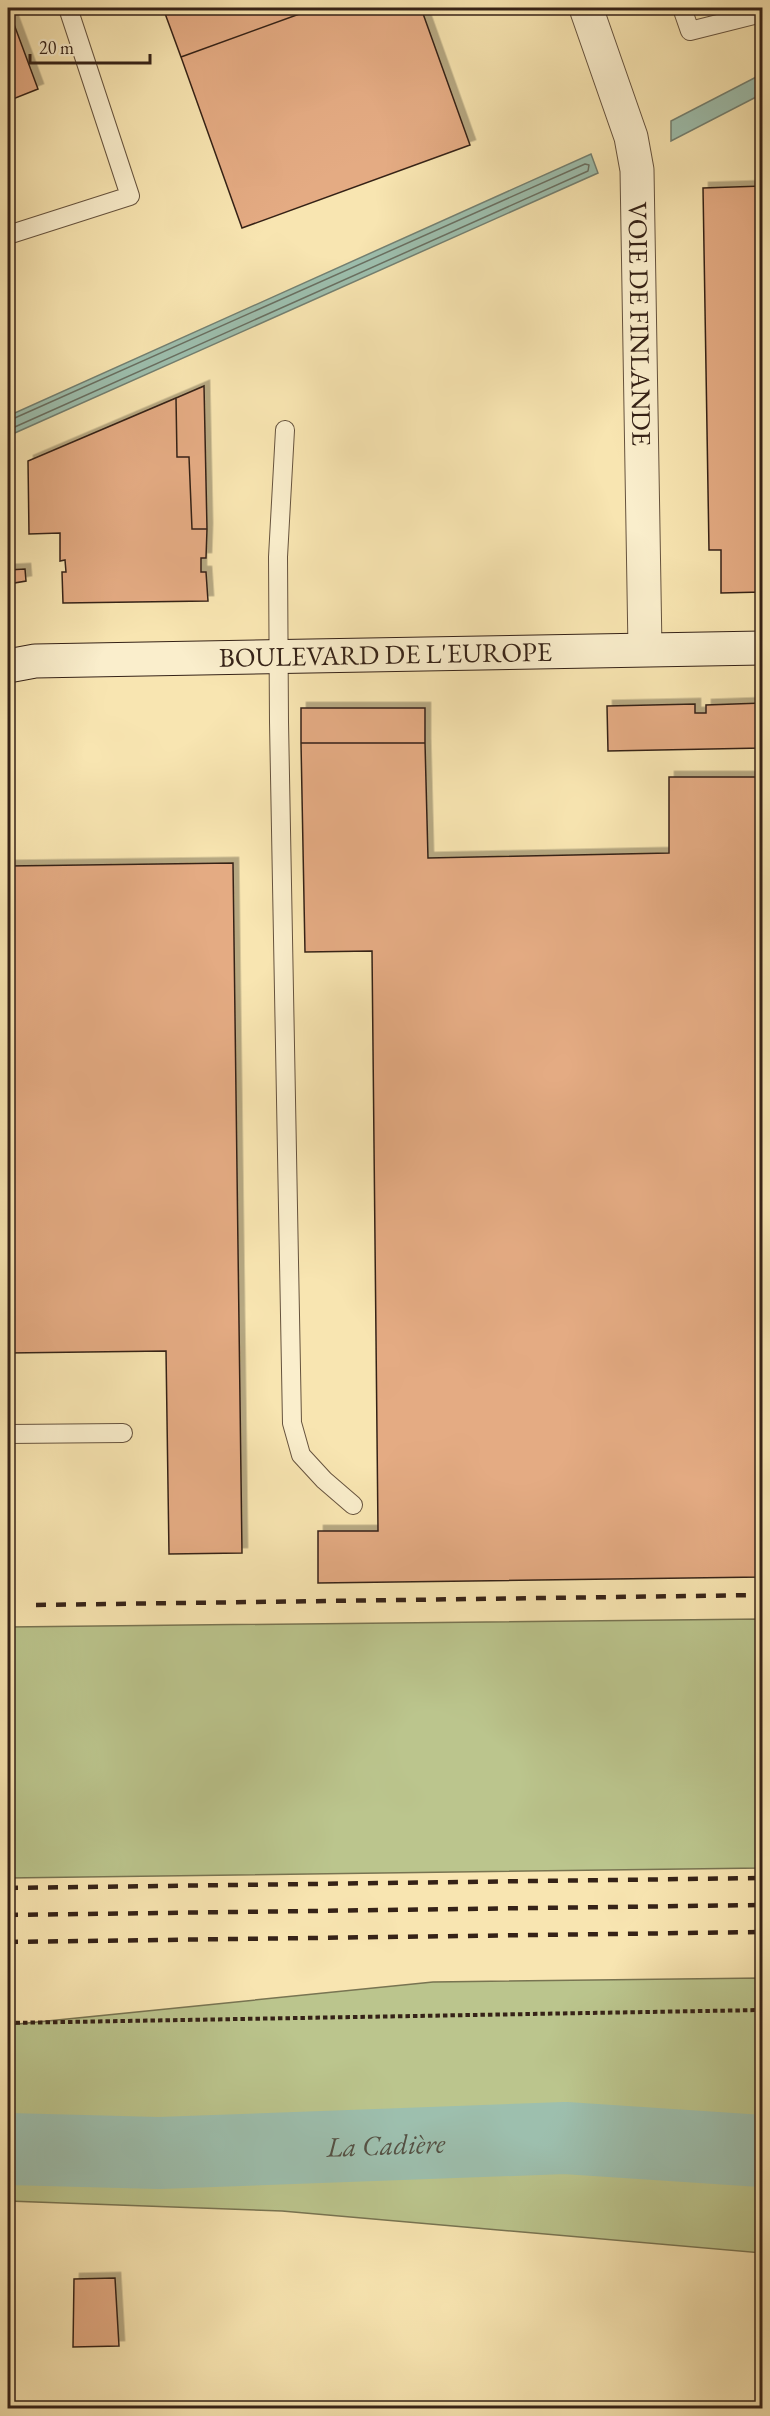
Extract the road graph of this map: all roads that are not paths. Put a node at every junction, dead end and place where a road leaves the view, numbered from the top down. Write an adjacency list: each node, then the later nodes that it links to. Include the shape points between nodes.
1 (68, 8): 5 (lane, via 130,196)
2 (586, 8): 8 (street, VOIE DE FINLANDE, via 632,136 638,170)
3 (682, 8): 4 (lane, via 690,32)
4 (762, 13)
5 (8, 235)
6 (285, 430): 9 (lane, via 278,557)
7 (762, 648): 8 (street, BOULEVARD DE L'EUROPE)
8 (645, 649): 9 (street, BOULEVARD DE L'EUROPE)
9 (279, 657): 10 (street, BOULEVARD DE L'EUROPE, via 35,661); 13 (lane, via 291,1423 301,1455)
10 (8, 666)
11 (123, 1433): 12 (lane)
12 (8, 1434)
13 (353, 1505)

